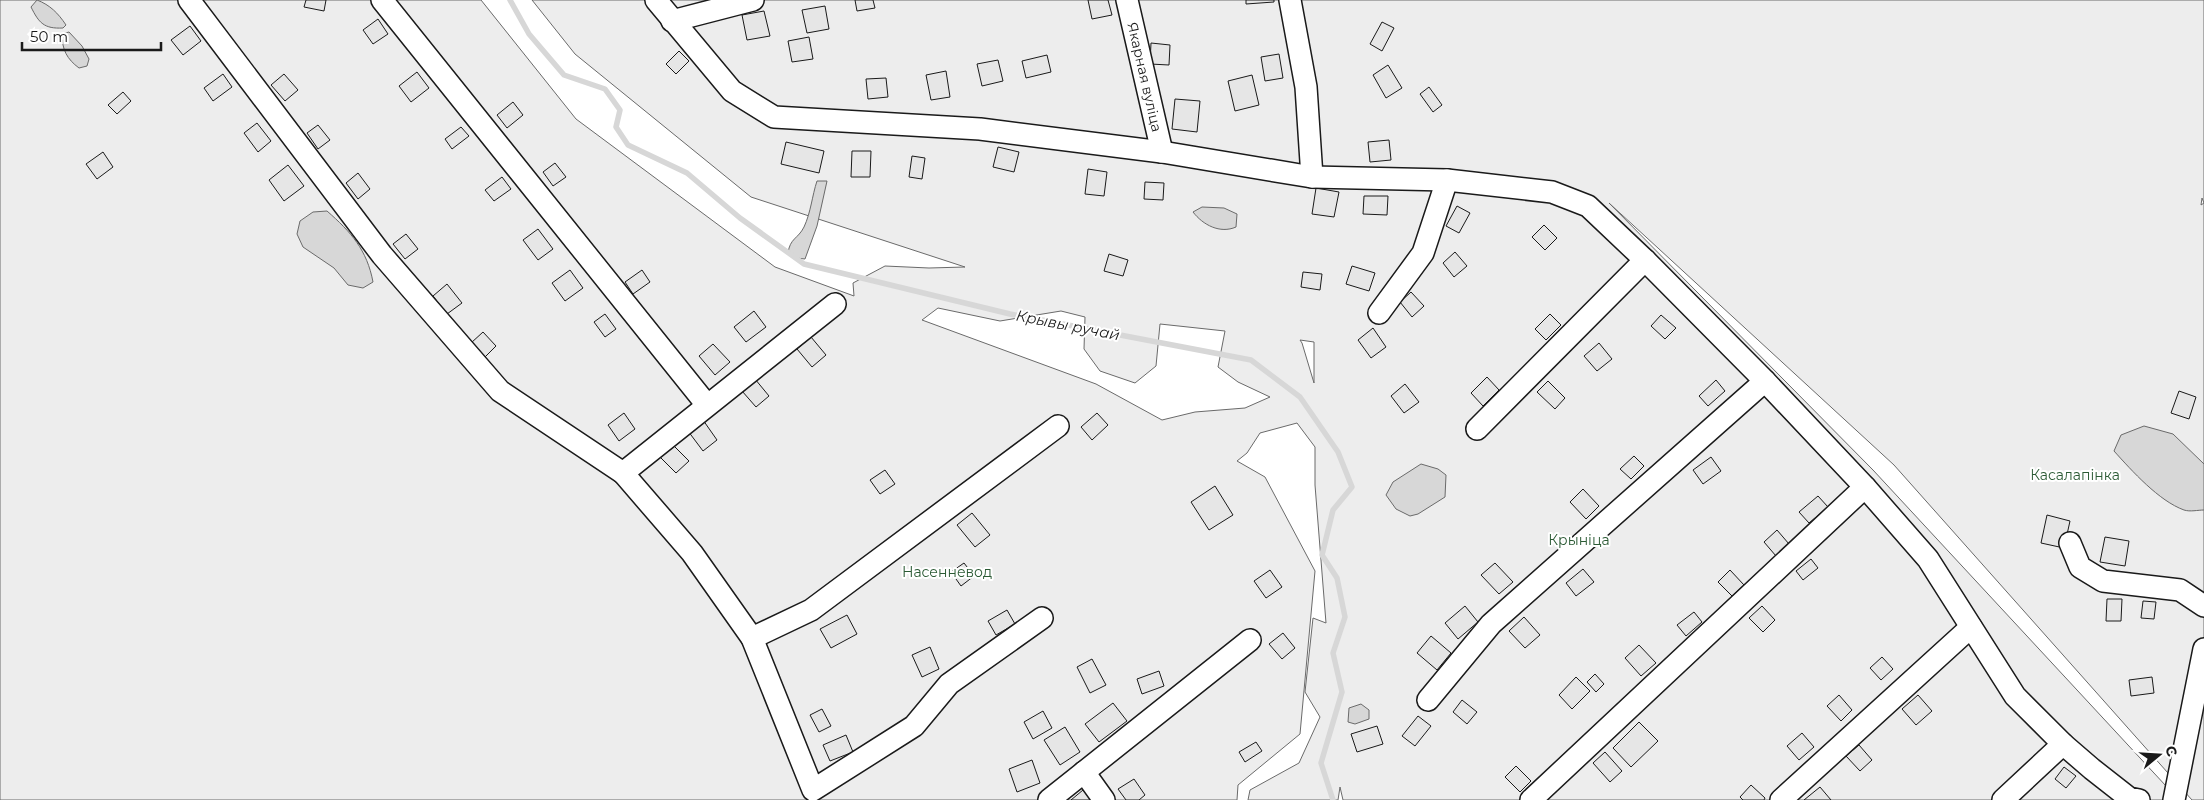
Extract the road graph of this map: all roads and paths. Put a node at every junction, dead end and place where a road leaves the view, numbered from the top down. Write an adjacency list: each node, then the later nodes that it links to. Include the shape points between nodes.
1 (189, 0): 18 (street, via 382,255 500,392)
2 (382, 0): 15 (street)
3 (656, 0): 7 (street)
4 (753, 0): 7 (street)
5 (1128, 0): 8 (street, Якарная вуліца)
6 (1290, 0): 9 (street, via 1306,87)
7 (672, 21): 8 (street, via 732,91 774,117 980,129)
8 (1162, 152): 9 (street)
9 (1312, 177): 10 (street)
10 (1447, 180): 11 (street, via 1552,192 1588,206); 13 (street, via 1423,253)
11 (1645, 260): 14 (street); 17 (street)
12 (835, 304): 15 (street)
13 (1379, 313)
14 (1765, 382): 19 (street); 27 (street, via 1491,624)
15 (707, 405): 18 (street)
16 (1058, 426): 24 (street, via 811,610)
17 (1477, 429)
18 (623, 473): 24 (street, via 692,553)
19 (1865, 487): 23 (street, via 1928,559); 33 (street)
20 (2070, 543): 21 (street, via 2080,567 2103,581 2180,590)
21 (2204, 606)
22 (1042, 618): 30 (street, via 949,684 914,726)
23 (1971, 627): 28 (street, via 2015,696); 34 (street)
24 (752, 638): 30 (street)
25 (1250, 640): 29 (street)
26 (2204, 649): 37 (street)
27 (1428, 700)
28 (2063, 744): 35 (street); 36 (street, via 2130,798)
29 (1084, 772): 31 (street); 32 (street)
30 (814, 795)
31 (1049, 800)
32 (1104, 800)
33 (1531, 800)
34 (1781, 800)
35 (2003, 800)
36 (2139, 800)
37 (2174, 800)

